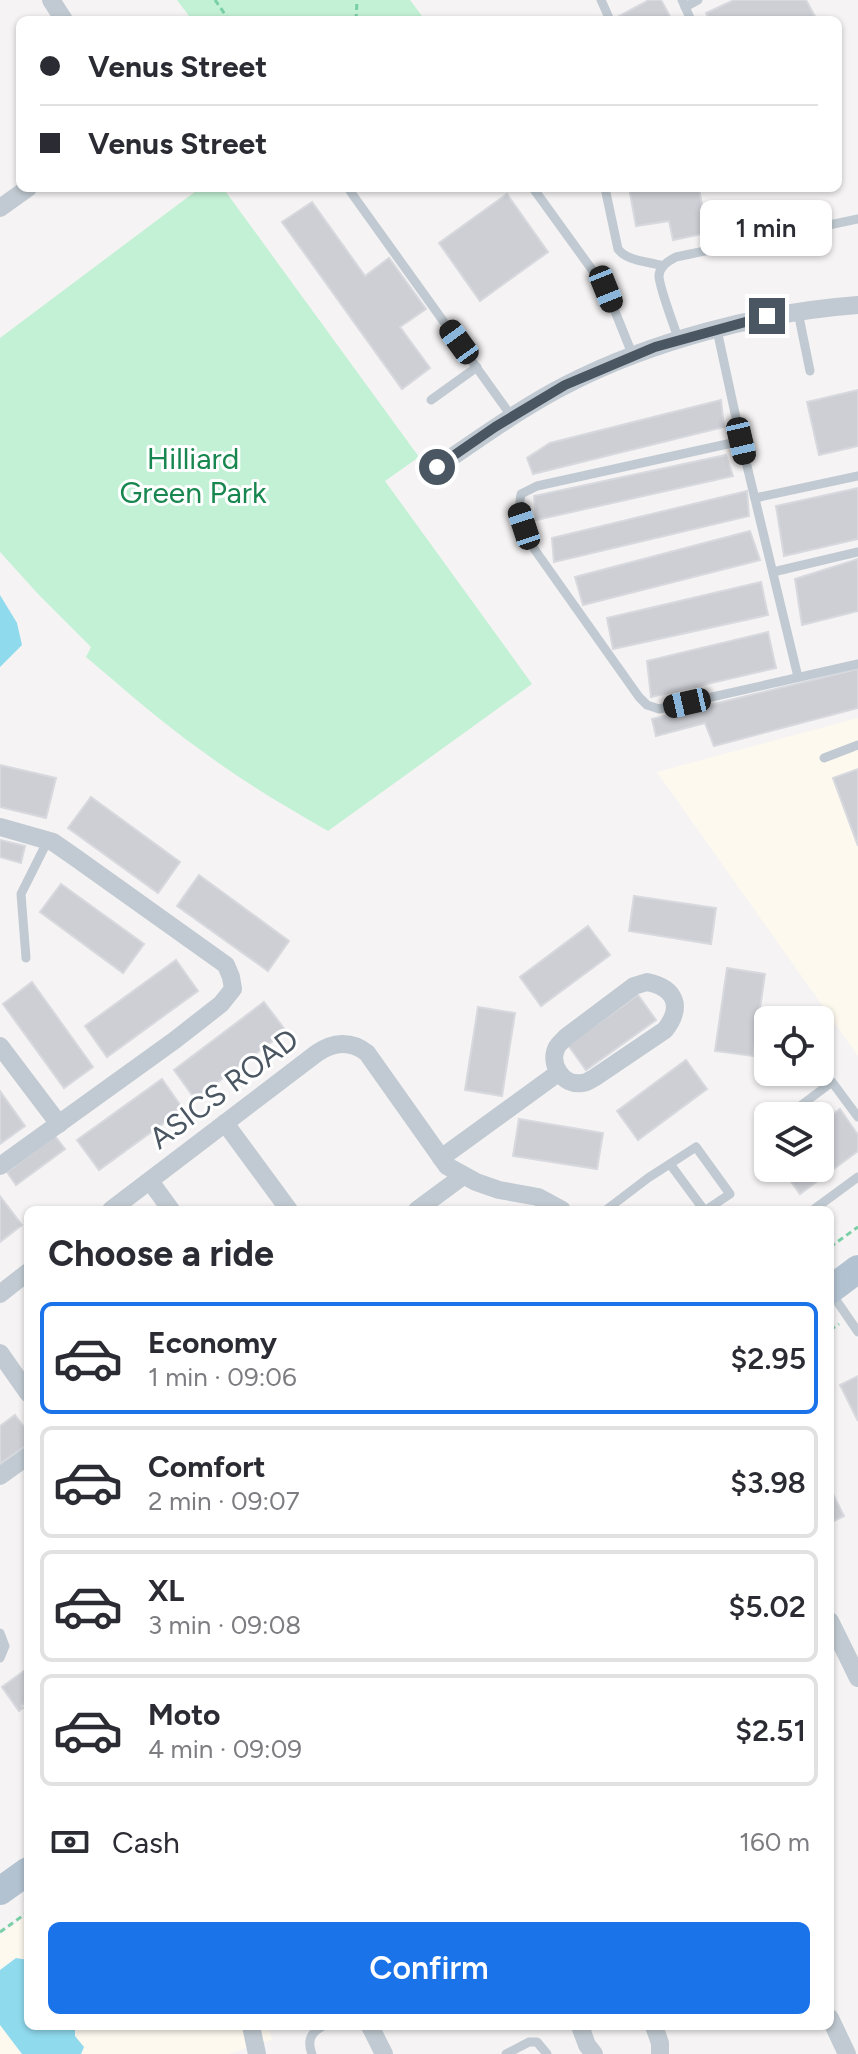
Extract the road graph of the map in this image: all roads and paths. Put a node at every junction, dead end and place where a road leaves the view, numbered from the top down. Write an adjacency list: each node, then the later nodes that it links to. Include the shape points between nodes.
1 (698, 0): 2 (lane)
2 (683, 3)
3 (22, 192): 7 (street)
4 (351, 192): 15 (lane)
5 (536, 192): 14 (lane, via 606,289)
6 (606, 192): 9 (lane, via 623,256)
7 (0, 208)
8 (858, 219): 9 (lane, via 676,257)
9 (663, 266): 13 (lane, via 659,277)
10 (858, 305): 11 (street)
11 (798, 312): 12 (street); 16 (lane)
12 (717, 330): 13 (street); 19 (lane)
13 (679, 341): 14 (street)
14 (633, 356): 18 (street, via 565,385)
15 (477, 367): 17 (lane); 18 (lane)
16 (810, 371)
17 (431, 400)
18 (512, 417): 20 (street)
19 (741, 441): 22 (lane); 26 (lane, via 537,486 521,494 519,509 530,543 647,705 659,709)
20 (437, 467)
21 (858, 476): 22 (lane)
22 (755, 498): 24 (lane)
23 (858, 552): 24 (lane)
24 (773, 572): 26 (lane)
25 (858, 664): 26 (lane)
26 (798, 677)
27 (858, 745): 28 (lane)
28 (824, 758)
29 (0, 827): 30 (street)
30 (48, 840): 31 (lane, via 21,894); 37 (street, via 226,965 233,989 221,1004)
31 (26, 958)
32 (0, 1046): 37 (street)
33 (558, 1073): 33 (street, via 557,1047 634,986 647,982 670,993 675,1006 665,1030 582,1083); 38 (street)
34 (806, 1102): 35 (lane, via 832,1082)
35 (858, 1117)
36 (225, 1123): 38 (street, ASICS ROAD, via 336,1043 367,1053); 43 (street, ASICS ROAD); 46 (street)
37 (59, 1124): 40 (street)
38 (441, 1158): 41 (street, ASICS ROAD)
39 (670, 1164): 49 (lane); 50 (lane); 51 (lane, via 696,1147 730,1194)
40 (0, 1166)
41 (463, 1176): 47 (street); 48 (street, ASICS ROAD)
42 (857, 1180): 52 (lane)
43 (150, 1181): 44 (street, ASICS ROAD); 45 (street)
44 (116, 1206)
45 (168, 1206)
46 (286, 1206)
47 (422, 1206)
48 (555, 1206)
49 (614, 1206)
50 (702, 1206)
51 (711, 1206)
52 (819, 1206)
53 (858, 1227): 54 (path)
54 (834, 1244)
55 (858, 1269): 57 (main road)
56 (24, 1275): 58 (street)
57 (834, 1288)
58 (0, 1294)
59 (834, 1297): 60 (lane)
60 (858, 1332)
61 (0, 1353): 62 (street)
62 (24, 1387)
63 (24, 1459): 64 (street)
64 (0, 1476)
65 (834, 1629): 68 (street)
66 (0, 1633): 67 (lane, via 5,1646)
67 (0, 1658)
68 (858, 1678)
69 (24, 1874): 70 (main road)
70 (0, 1891)
71 (24, 1915): 72 (path)
72 (0, 1932)
73 (834, 2026): 86 (street)
74 (252, 2030): 79 (street)
75 (318, 2030): 80 (lane, via 309,2041)
76 (372, 2030): 81 (street)
77 (581, 2030): 84 (street)
78 (655, 2030): 85 (street)
79 (257, 2054)
80 (312, 2054)
81 (384, 2054)
82 (506, 2054): 83 (lane, via 537,2042)
83 (547, 2054)
84 (594, 2054)
85 (660, 2054)
86 (847, 2054)

